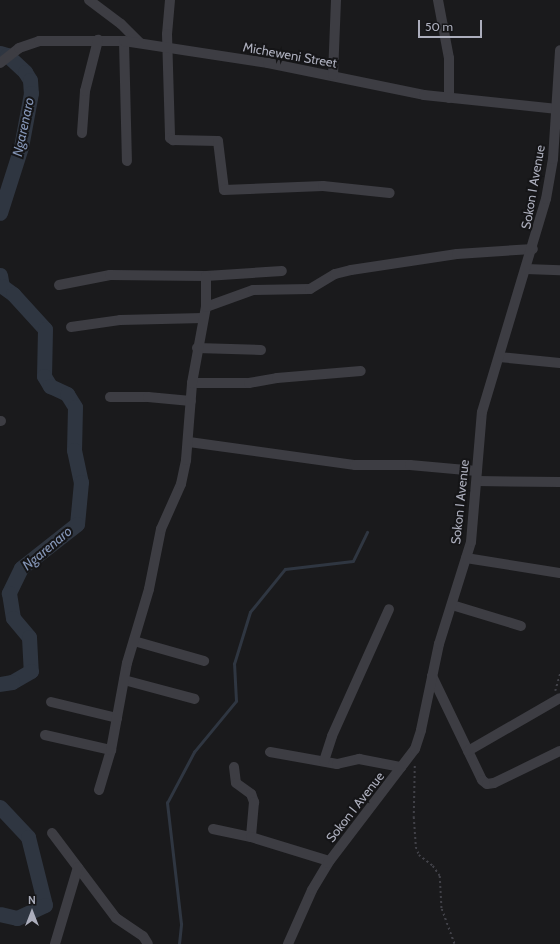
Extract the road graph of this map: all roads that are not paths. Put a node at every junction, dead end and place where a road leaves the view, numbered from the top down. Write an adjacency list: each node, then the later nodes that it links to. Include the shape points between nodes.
1 (89, 0): 7 (street, via 121,24)
2 (170, 0): 8 (street)
3 (336, 0): 11 (street)
4 (438, 0): 12 (street, via 449,58)
5 (98, 40): 6 (street, Micheweni Street); 10 (street, Micheweni Street, via 39,41 19,48); 14 (street, via 85,91)
6 (124, 41): 7 (street, Micheweni Street); 16 (street)
7 (140, 43): 8 (street, Micheweni Street)
8 (168, 46): 11 (street, Micheweni Street); 17 (street, via 170,138 218,141 224,190 322,186)
9 (560, 56): 13 (street, Sokon I Avenue)
10 (0, 63)
11 (332, 75): 12 (street, Micheweni Street, via 402,92)
12 (449, 98): 13 (street, Micheweni Street)
13 (558, 112): 15 (street, Sokon I Avenue)
14 (82, 133)
15 (556, 159): 18 (street, Sokon I Avenue)
16 (127, 161)
17 (390, 192)
18 (534, 249): 19 (street, Sokon I Avenue); 24 (street, via 457,254 351,270 334,274 310,289 253,290)
19 (526, 269): 20 (street); 29 (street, Sokon I Avenue)
20 (560, 270)
21 (282, 271): 22 (street)
22 (206, 276): 23 (street, via 110,275); 24 (street)
23 (59, 285)
24 (206, 307): 25 (street)
25 (203, 318): 26 (street, via 120,320); 27 (street)
26 (71, 327)
27 (197, 348): 28 (street); 32 (street)
28 (261, 350)
29 (499, 357): 30 (street); 36 (street, Sokon I Avenue, via 482,412)
30 (560, 363)
31 (361, 371): 32 (street, via 249,382)
32 (192, 382): 34 (street)
33 (110, 397): 34 (street)
34 (191, 401): 35 (street)
35 (189, 442): 36 (street, via 355,465 410,465); 43 (street, via 180,484 162,529 149,589)
36 (477, 476): 37 (street); 38 (street, Sokon I Avenue, via 471,542)
37 (560, 482)
38 (466, 558): 39 (street); 40 (street, Sokon I Avenue)
39 (560, 574)
40 (452, 605): 42 (street); 45 (street, Sokon I Avenue)
41 (389, 609): 56 (street, via 332,736)
42 (521, 626)
43 (134, 640): 44 (street); 46 (street)
44 (204, 661)
45 (432, 676): 53 (street); 58 (street, Sokon I Avenue, via 415,749)
46 (124, 680): 47 (street); 50 (street)
47 (194, 699)
48 (556, 700): 53 (street)
49 (51, 702): 50 (street)
50 (117, 718): 52 (street)
51 (45, 735): 52 (street)
52 (111, 750): 59 (street)
53 (468, 751): 54 (street, via 482,780 487,784)
54 (560, 751)
55 (270, 752): 56 (street)
56 (324, 762): 58 (street, via 336,764 359,759)
57 (234, 767): 62 (street, via 236,783 251,794 254,802)
58 (402, 767): 63 (street, Sokon I Avenue)
59 (99, 790)
60 (212, 829): 62 (street)
61 (52, 834): 64 (street)
62 (251, 837): 63 (street)
63 (329, 861): 67 (street, Sokon I Avenue, via 312,890)
64 (78, 867): 65 (street); 66 (street, via 116,918 143,936)
65 (55, 944)
66 (148, 944)
67 (288, 944)

